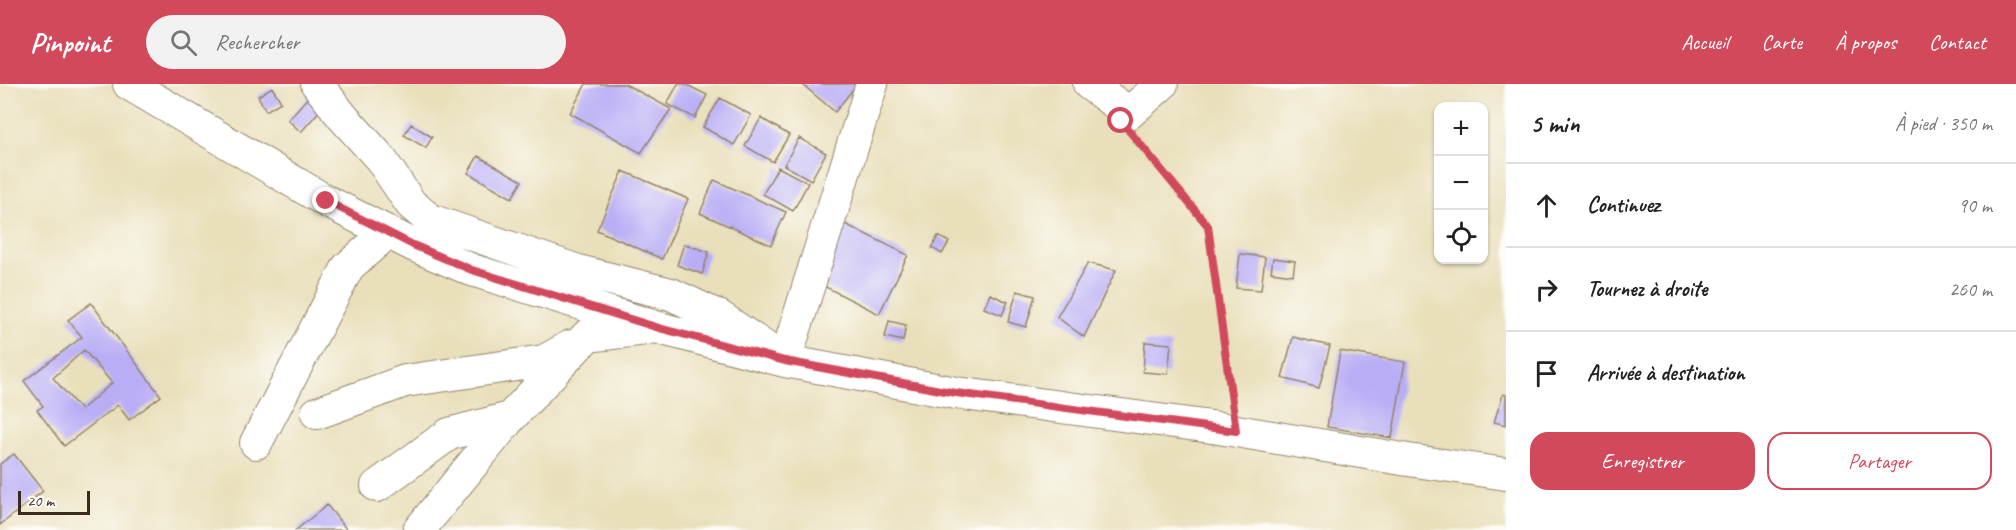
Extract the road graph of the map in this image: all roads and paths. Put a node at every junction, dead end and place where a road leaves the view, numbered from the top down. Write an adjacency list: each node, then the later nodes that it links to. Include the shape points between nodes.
1 (129, 84): 7 (street)
2 (317, 84): 12 (street, via 380,158 411,204 430,220 578,271 671,294 720,317)
3 (872, 84): 12 (street)
4 (1089, 84): 5 (street, via 1129,114)
5 (1162, 84)
6 (1128, 130): 15 (path, via 1208,226)
7 (349, 213): 8 (street); 9 (street)
8 (388, 232): 9 (street); 10 (street, via 472,270)
9 (348, 267): 16 (street)
10 (659, 328): 11 (street); 12 (street)
11 (587, 336): 13 (street, via 544,362 405,381); 14 (street)
12 (785, 361): 15 (street, via 956,393)
13 (316, 413)
14 (510, 418): 18 (street, via 449,434); 19 (street)
15 (1236, 431): 17 (street)
16 (256, 443)
17 (1506, 474)
18 (377, 486)
19 (419, 530)

